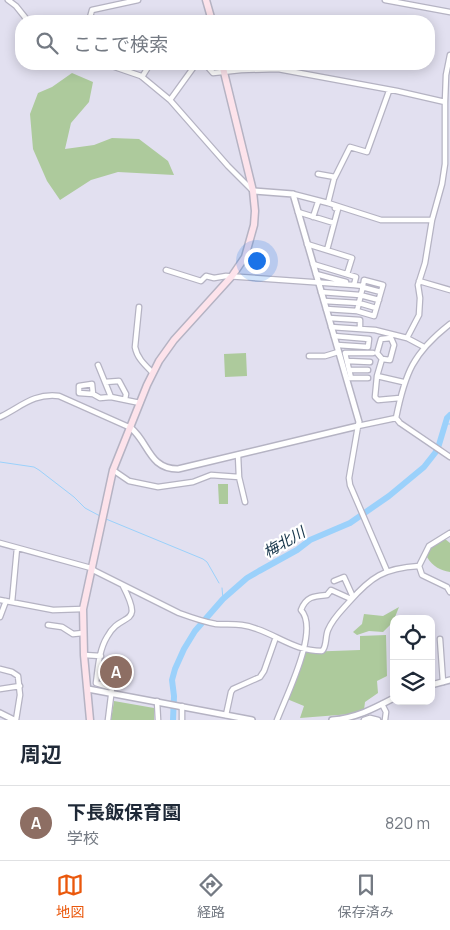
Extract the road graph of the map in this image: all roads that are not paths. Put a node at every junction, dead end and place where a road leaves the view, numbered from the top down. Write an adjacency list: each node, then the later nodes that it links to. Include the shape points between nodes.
1 (8, 0): 6 (street)
2 (138, 0): 7 (street, via 92,10)
3 (206, 0): 8 (main road)
4 (385, 0): 5 (street)
5 (450, 12)
6 (23, 15)
7 (91, 15)
8 (210, 15)
9 (450, 55): 17 (street)
10 (123, 70): 18 (street)
11 (146, 70): 18 (street)
12 (192, 70): 20 (street)
13 (210, 70): 16 (street, via 212,73)
14 (251, 70): 16 (street)
15 (283, 70): 19 (street)
16 (224, 71): 25 (main road)
17 (448, 76): 21 (street)
18 (142, 77): 20 (street)
19 (389, 91): 21 (street); 24 (street, via 368,152 350,147)
20 (170, 100): 25 (street)
21 (445, 102): 22 (street)
22 (448, 164): 32 (street)
23 (318, 174): 24 (street)
24 (335, 178): 29 (street)
25 (253, 191): 26 (street); 40 (main road, via 252,238 245,257)
26 (293, 194): 29 (street); 30 (street)
27 (299, 198): 28 (street)
28 (318, 202): 31 (street); 33 (street, via 338,209)
29 (328, 203): 32 (street, via 381,220)
30 (298, 212): 31 (street); 34 (street)
31 (313, 217): 33 (street)
32 (432, 220): 41 (street)
33 (334, 223): 35 (street)
34 (307, 244): 35 (street); 36 (street)
35 (327, 250): 39 (street, via 352,258)
36 (313, 264): 38 (street); 39 (street)
37 (166, 270): 40 (street, via 201,281 206,276)
38 (316, 274): 42 (street); 43 (street)
39 (347, 274): 43 (street, via 356,277)
40 (232, 276): 42 (street); 74 (main road, via 174,340)
41 (419, 281): 45 (street); 62 (street, via 419,315)
42 (319, 283): 43 (street); 46 (street)
43 (354, 285): 44 (street)
44 (363, 287): 47 (street); 47 (street, via 364,280 383,285); 48 (street)
45 (450, 290)
46 (321, 292): 48 (street); 50 (street)
47 (381, 292): 49 (street)
48 (360, 296): 49 (street); 51 (street)
49 (378, 300): 53 (street)
50 (324, 301): 51 (street); 54 (street)
51 (358, 303): 53 (street); 55 (street)
52 (139, 307): 74 (street, via 136,353)
53 (376, 308): 55 (street, via 374,316)
54 (326, 309): 55 (street); 56 (street)
55 (357, 311): 57 (street)
56 (329, 318): 57 (street); 59 (street)
57 (360, 320): 60 (street)
58 (450, 324): 64 (street)
59 (331, 327): 60 (street); 61 (street)
60 (360, 329): 62 (street)
61 (334, 336): 63 (street); 63 (street, via 369,339 368,347)
62 (407, 338): 64 (street)
63 (337, 345): 65 (street)
64 (424, 347): 79 (street)
65 (338, 352): 67 (street); 76 (street)
66 (373, 353): 69 (street, via 345,353)
67 (310, 356)
68 (382, 359): 68 (street, via 377,353 381,339 391,338 394,345 390,360); 75 (street)
69 (347, 361): 70 (street); 72 (street)
70 (370, 362)
71 (98, 366): 78 (street)
72 (349, 370): 73 (street); 76 (street)
73 (368, 370)
74 (153, 373): 85 (main road)
75 (377, 376): 79 (street); 83 (street, via 375,397 378,400)
76 (349, 378): 77 (street); 88 (street)
77 (368, 378)
78 (105, 382): 80 (street); 82 (street); 84 (street, via 119,381)
79 (404, 382): 83 (street)
80 (92, 384): 81 (street); 81 (street, via 79,386 79,392)
81 (93, 394): 82 (street, via 100,398)
82 (111, 396): 84 (street)
83 (400, 398): 87 (street)
84 (126, 400): 85 (street)
85 (140, 403): 89 (main road)
86 (0, 418): 89 (street, via 36,397 49,395)
87 (396, 418): 88 (street); 91 (street)
88 (358, 426): 90 (street); 100 (street, via 349,481)
89 (130, 428): 90 (street, via 137,433 152,458 169,468 178,469); 92 (main road)
90 (238, 454): 93 (street)
91 (448, 456)
92 (113, 470): 93 (street, via 129,481 152,486 193,482 211,475); 99 (main road)
93 (239, 477): 94 (street)
94 (245, 502)
95 (450, 532): 98 (street, via 429,546)
96 (0, 543): 97 (street)
97 (17, 548): 99 (street); 106 (street)
98 (419, 566): 100 (street); 103 (street, via 422,575 447,587)
99 (91, 568): 102 (street); 107 (main road)
100 (387, 572): 104 (street, via 365,584)
101 (334, 581): 104 (street, via 344,577)
102 (122, 585): 111 (street, via 193,618 241,625); 115 (street, via 132,610 128,619 110,631)
103 (450, 592)
104 (352, 598): 113 (street, via 328,631 324,651); 113 (street, via 331,590 327,595 314,595 305,602 301,610 306,617)
105 (3, 600): 106 (street); 108 (street)
106 (12, 602): 107 (street, via 53,610)
107 (83, 609): 110 (main road)
108 (0, 617)
109 (48, 625): 110 (street, via 62,627 73,634)
110 (82, 633): 114 (main road)
111 (276, 637): 113 (street); 129 (street, via 260,678 230,692)
112 (440, 639): 118 (street)
113 (304, 650): 137 (street)
114 (84, 655): 115 (street); 122 (main road)
115 (100, 656): 123 (street, via 96,683 110,686)
116 (0, 670): 120 (street, via 15,673)
117 (450, 680): 118 (street)
118 (443, 682): 119 (street)
119 (435, 684)
120 (20, 686): 121 (street); 131 (street)
121 (0, 689)
122 (88, 689): 123 (street); 132 (main road)
123 (111, 693): 125 (street); 133 (street)
124 (390, 700): 126 (street)
125 (157, 701): 127 (street); 134 (street)
126 (382, 704): 130 (street); 141 (street)
127 (181, 706): 129 (street); 135 (street)
128 (0, 713): 131 (street)
129 (226, 715): 136 (street)
130 (356, 718): 138 (street)
131 (15, 720)
132 (90, 720)
133 (108, 720)
134 (158, 720)
135 (182, 720)
136 (252, 720)
137 (277, 720)
138 (332, 720)
139 (364, 720): 140 (street)
140 (378, 720)
141 (385, 720)

